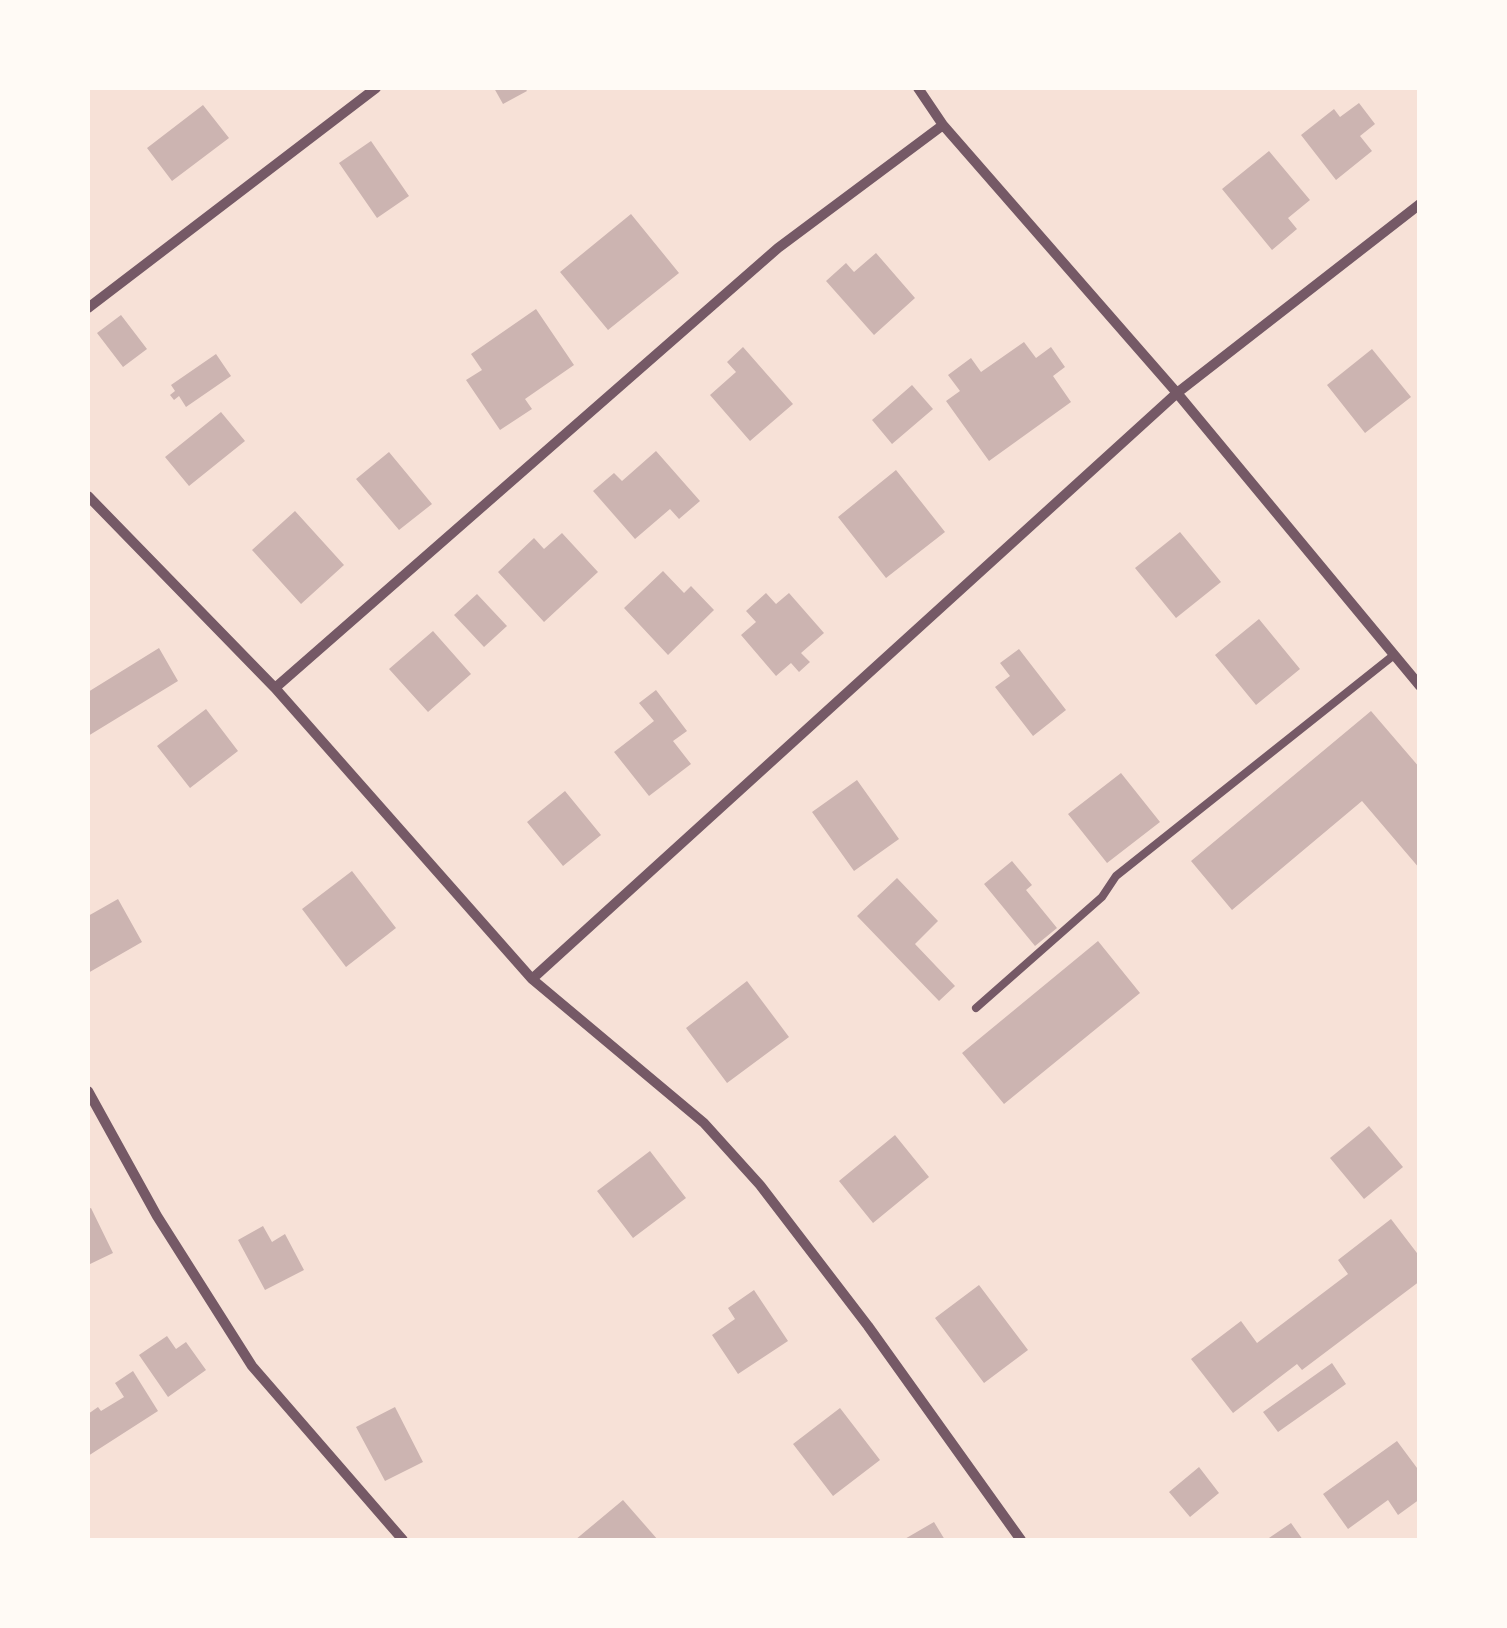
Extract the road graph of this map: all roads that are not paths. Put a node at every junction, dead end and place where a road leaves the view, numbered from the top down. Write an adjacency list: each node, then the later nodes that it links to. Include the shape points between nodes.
1 (376, 88): 5 (street)
2 (918, 88): 3 (street)
3 (944, 125): 6 (street); 10 (street, via 778,248)
4 (1420, 204): 6 (street)
5 (88, 308)
6 (1177, 393): 8 (street); 11 (street)
7 (88, 496): 10 (street)
8 (1394, 656): 9 (street); 12 (lane, via 1116,876 1102,897)
9 (1420, 686)
10 (275, 688): 11 (street)
11 (532, 979): 15 (street, via 704,1124 760,1185)
12 (976, 1008)
13 (88, 1091): 14 (street, via 252,1366)
14 (403, 1540)
15 (1021, 1540)

